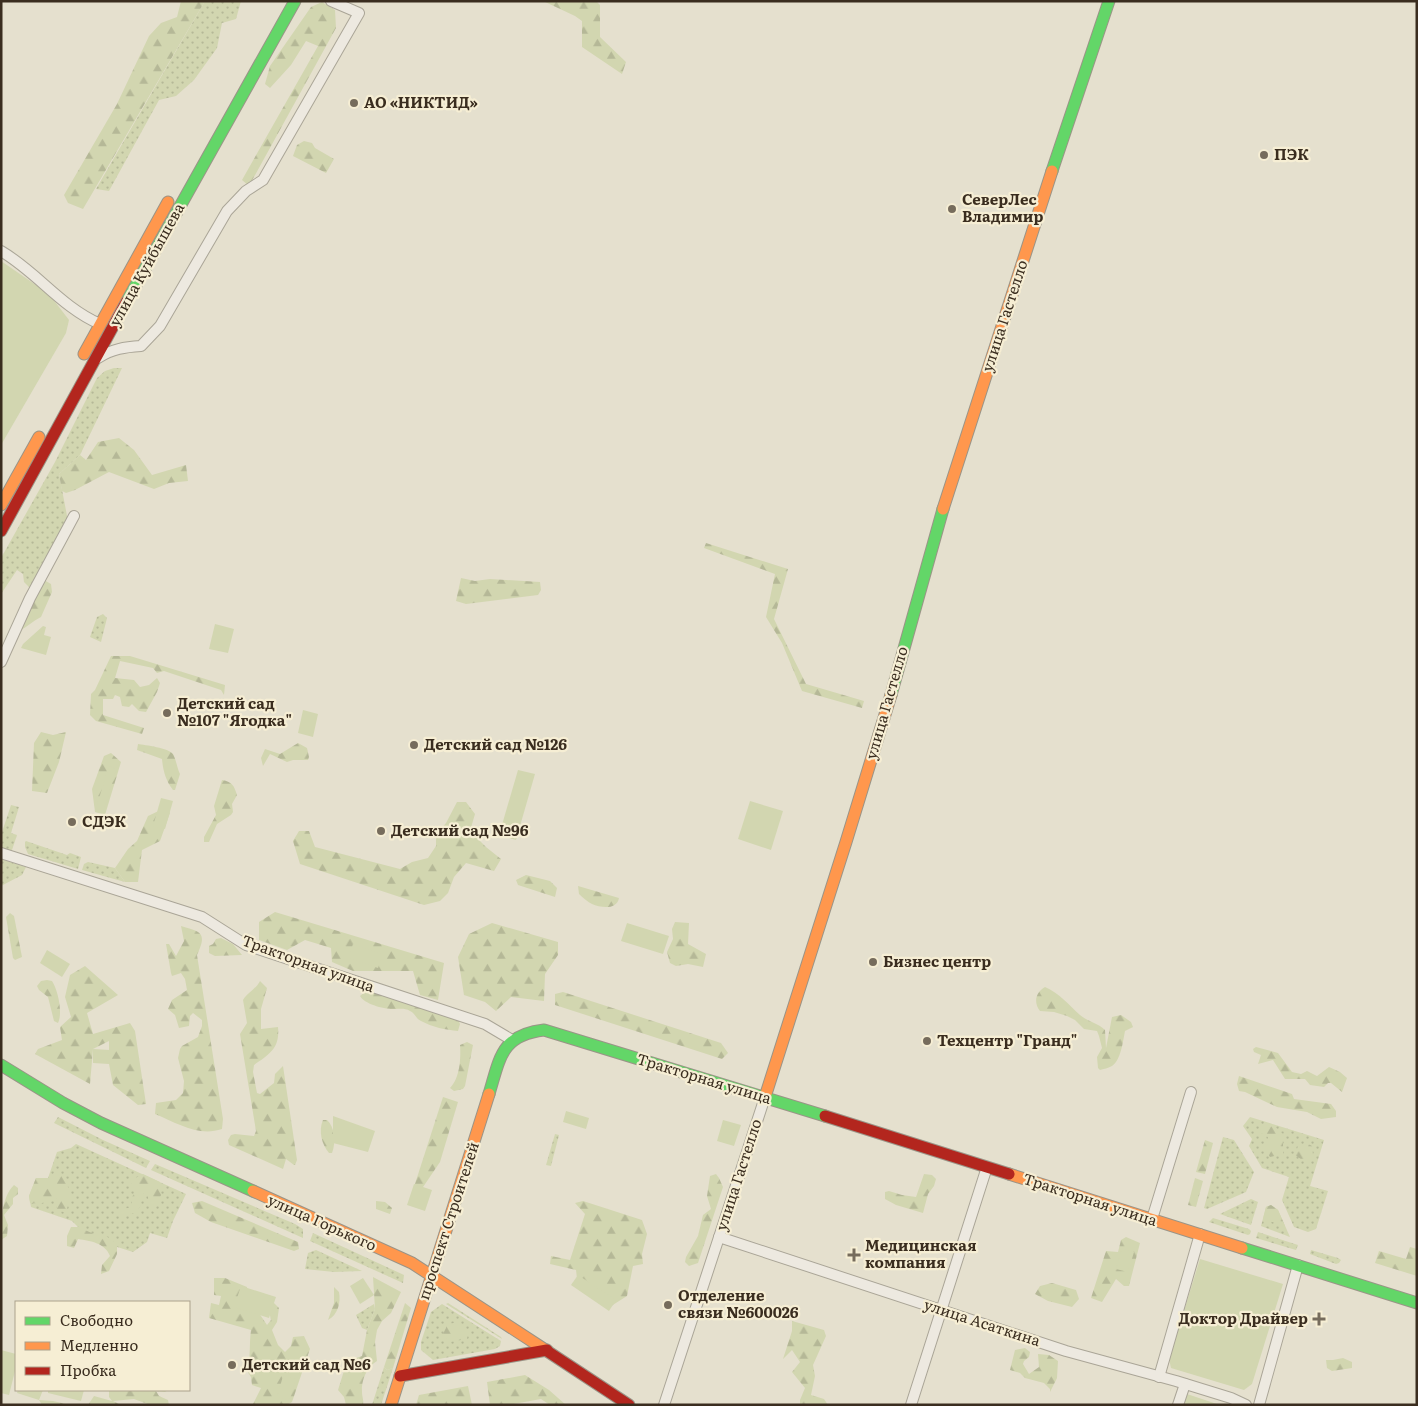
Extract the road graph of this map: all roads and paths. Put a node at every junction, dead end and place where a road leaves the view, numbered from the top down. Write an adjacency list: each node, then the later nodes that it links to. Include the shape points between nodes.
1 (295, 1): 7 (main road, улица Куйбышева)
2 (331, 1): 7 (street, via 359,13 263,180 240,196 227,212 160,326 140,346 121,347)
3 (1109, 1): 18 (main road, улица Гастелло, via 940,519 852,823)
4 (172, 194): 6 (main road, улица Куйбышева)
5 (1, 251): 6 (street, via 18,261 75,311)
6 (100, 324): 8 (main road, улица Куйбышева)
7 (93, 361): 12 (main road, улица Куйбышева)
8 (78, 364)
9 (44, 429): 10 (main road)
10 (1, 505)
11 (74, 516): 13 (street, via 30,598)
12 (1, 531)
13 (1, 662)
14 (1, 853): 15 (street, Тракторная улица, via 202,917 246,945 485,1024)
15 (512, 1040): 18 (main road, Тракторная улица, via 526,1032 544,1030); 24 (main road, проспект Строителей, via 502,1052)
16 (1, 1065): 24 (main road, улица Горького, via 101,1123 412,1263)
17 (1191, 1092): 20 (street)
18 (765, 1097): 19 (main road, Тракторная улица); 22 (street, улица Гастелло)
19 (987, 1167): 20 (main road, Тракторная улица); 26 (street)
20 (1152, 1219): 21 (main road, Тракторная улица)
21 (1200, 1234): 23 (main road, Тракторная улица); 29 (street)
22 (719, 1238): 26 (street, улица Асаткина); 34 (street, улица Гастелло)
23 (1298, 1265): 25 (main road, Тракторная улица); 38 (street)
24 (431, 1276): 27 (main road, улица Горького); 28 (main road, проспект Строителей)
25 (1417, 1303)
26 (941, 1310): 29 (street, улица Асаткина); 35 (street)
27 (547, 1350): 28 (main road); 33 (main road, улица Горького)
28 (400, 1376): 32 (main road, проспект Строителей)
29 (1159, 1377): 30 (street, улица Асаткина)
30 (1185, 1384): 31 (street, улица Асаткина); 36 (street)
31 (1224, 1400): 37 (street, улица Асаткина)
32 (391, 1405)
33 (629, 1405)
34 (664, 1405)
35 (911, 1405)
36 (1178, 1405)
37 (1246, 1405)
38 (1259, 1405)

